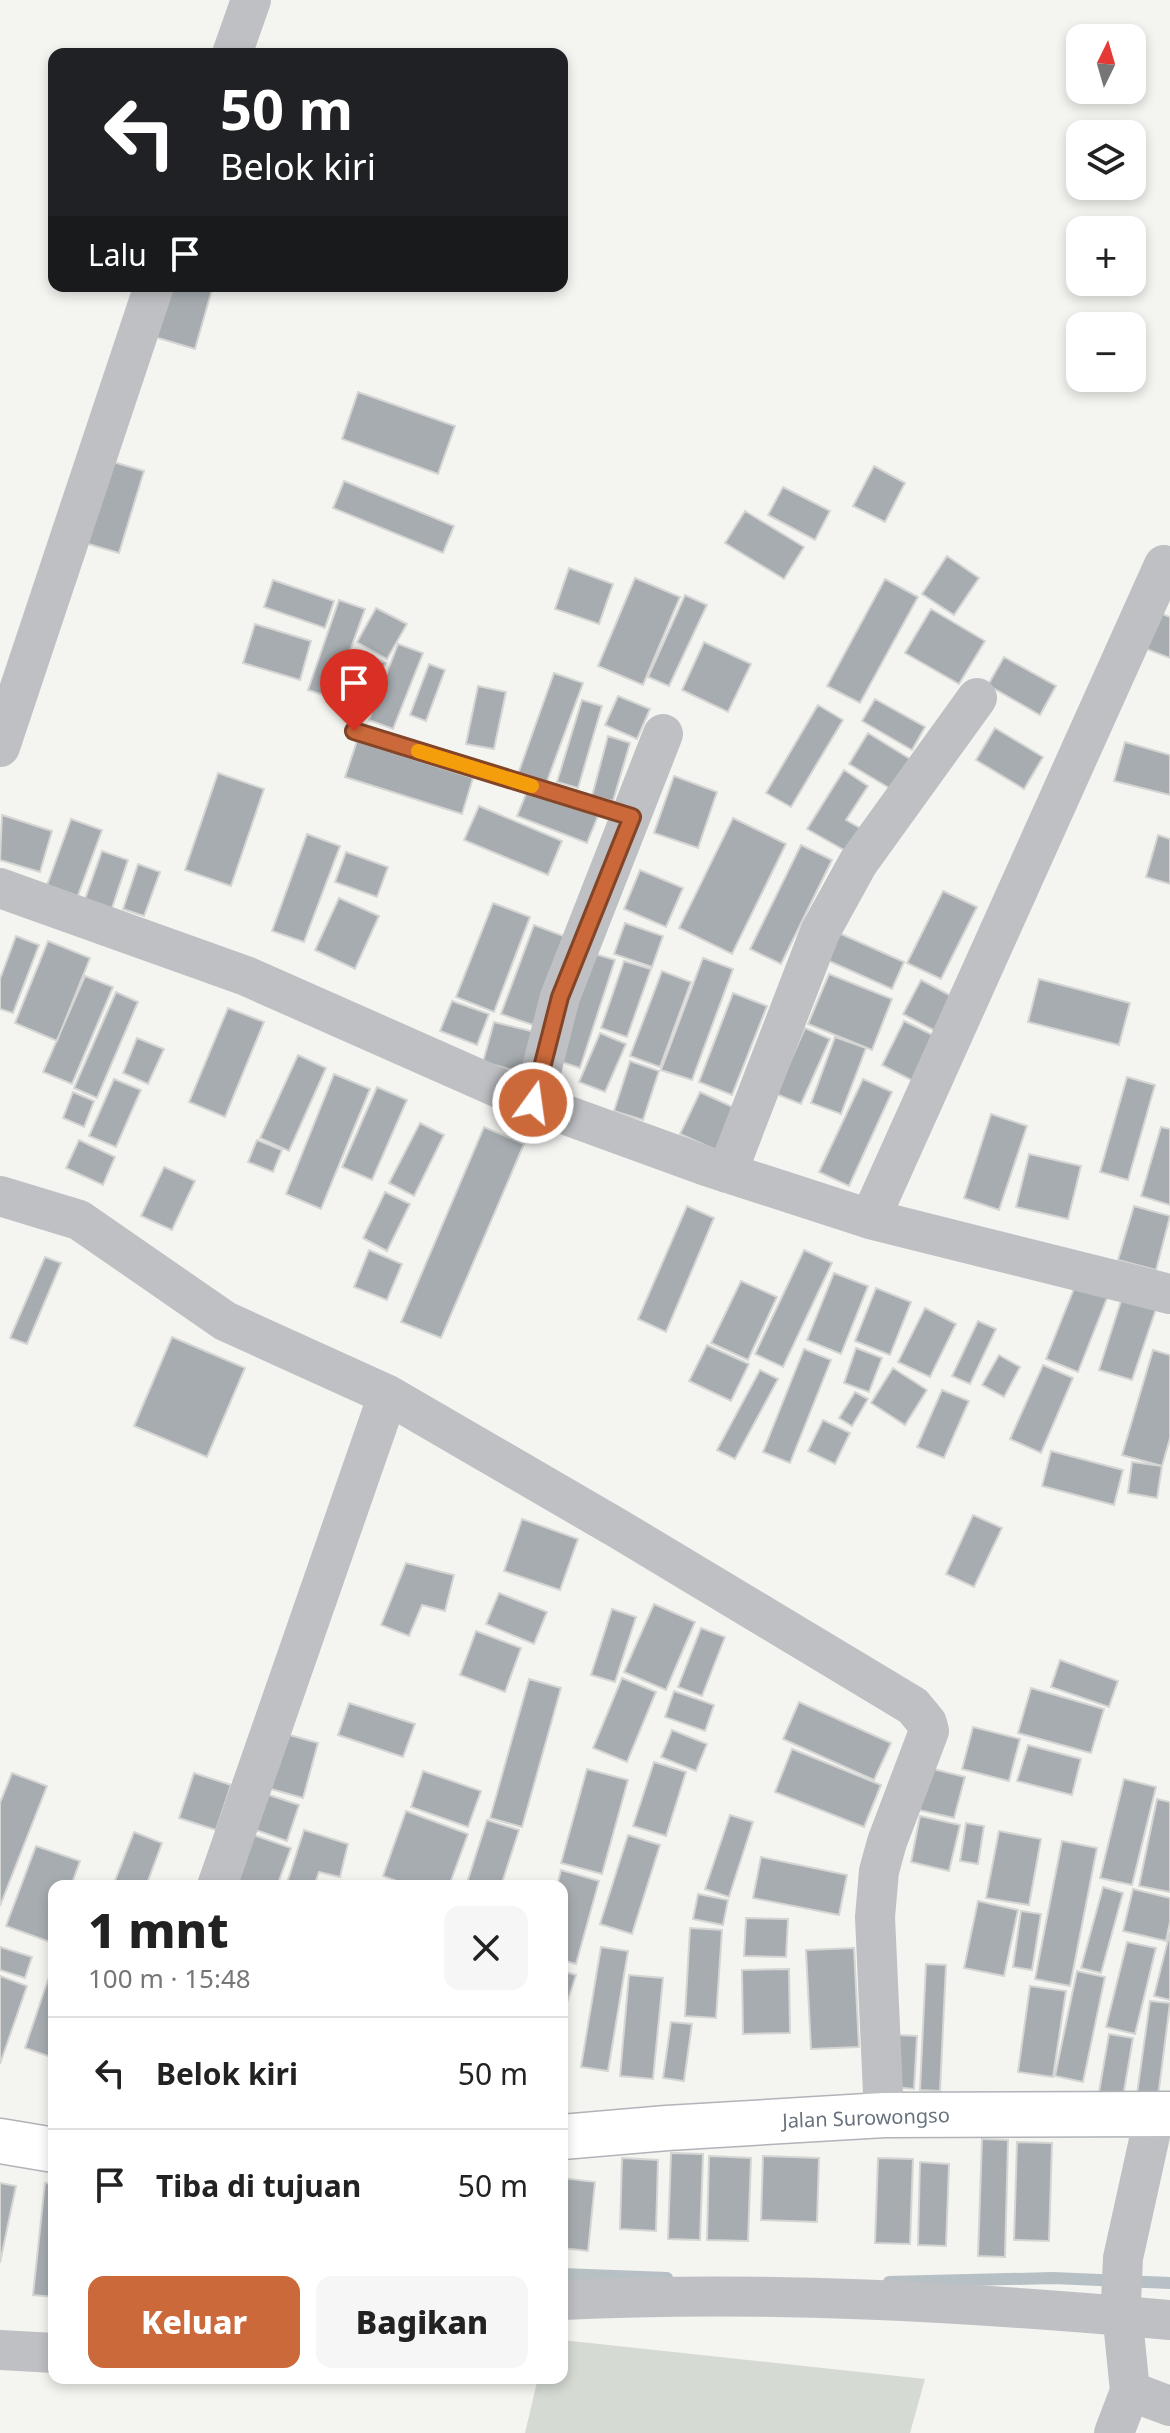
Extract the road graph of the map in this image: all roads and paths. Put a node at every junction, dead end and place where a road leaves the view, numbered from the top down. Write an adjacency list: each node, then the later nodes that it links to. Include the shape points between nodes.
1 (251, 0): 2 (street)
2 (234, 48)
3 (152, 292): 8 (street)
4 (1164, 565): 14 (street)
5 (977, 698): 12 (street, via 858,863 820,932)
6 (354, 731): 9 (lane)
7 (663, 734): 9 (street)
8 (0, 747)
9 (632, 817): 11 (street, via 560,997)
10 (0, 888): 11 (street, via 246,976)
11 (533, 1103): 12 (street)
12 (727, 1173): 14 (street)
13 (0, 1196): 16 (street, via 79,1220 225,1321)
14 (870, 1219): 15 (street)
15 (1170, 1294)
16 (388, 1395): 17 (street); 19 (street, via 913,1706 927,1723 927,1739 879,1871 875,1917)
17 (219, 1880)
18 (1163, 2114): 19 (street, Jalan Surowongso); 24 (street, via 1123,2258)
19 (884, 2115): 20 (street, Jalan Surowongso)
20 (568, 2136)
21 (0, 2141): 22 (street)
22 (48, 2149)
23 (568, 2300): 24 (street, via 738,2295)
24 (1122, 2309): 25 (street); 28 (street)
25 (1170, 2320)
26 (0, 2350): 27 (street)
27 (48, 2353)
28 (1130, 2391): 29 (street); 30 (street)
29 (1170, 2406)
30 (1114, 2433)

